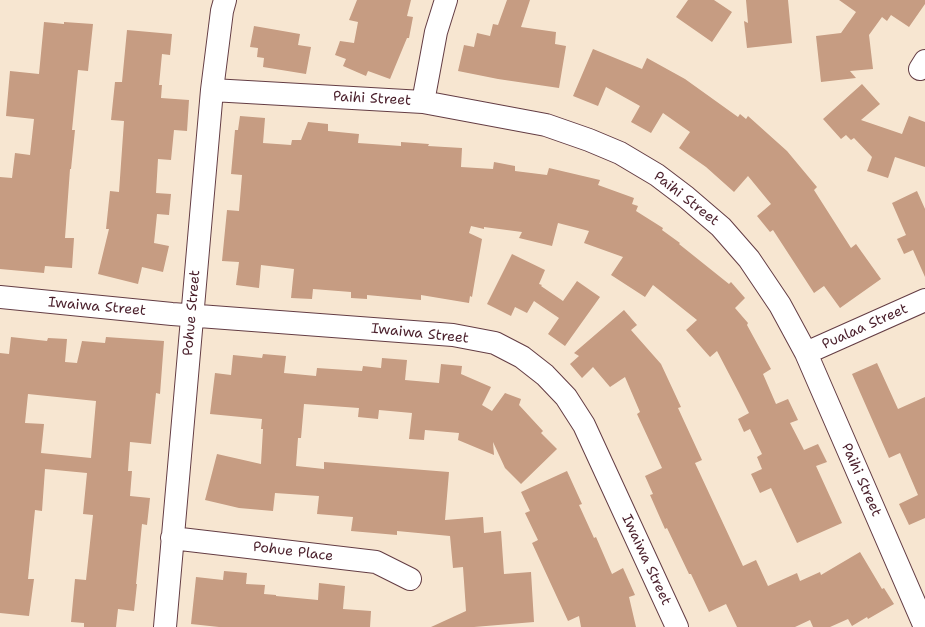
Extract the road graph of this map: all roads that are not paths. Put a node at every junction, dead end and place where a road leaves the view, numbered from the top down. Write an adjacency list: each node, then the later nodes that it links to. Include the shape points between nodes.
1 (225, 0): 3 (street, Pohue Street)
2 (446, 0): 4 (street, via 436,32)
3 (212, 90): 4 (street, Paihi Street); 7 (street, Pohue Street)
4 (423, 102): 8 (street, Paihi Street, via 546,125 620,153 657,175 721,227 749,259 780,305)
5 (0, 298): 7 (street, Iwaiwa Street)
6 (925, 300): 8 (street, Pualaa Street)
7 (192, 315): 9 (street, Pohue Street); 13 (street, Iwaiwa Street, via 453,335 495,343 522,357 545,374 566,397 584,425)
8 (806, 353): 11 (street, Paihi Street)
9 (172, 538): 10 (street, Pohue Place, via 376,562); 12 (street, Pohue Street)
10 (410, 579)
11 (920, 625)
12 (165, 627)
13 (677, 627)

